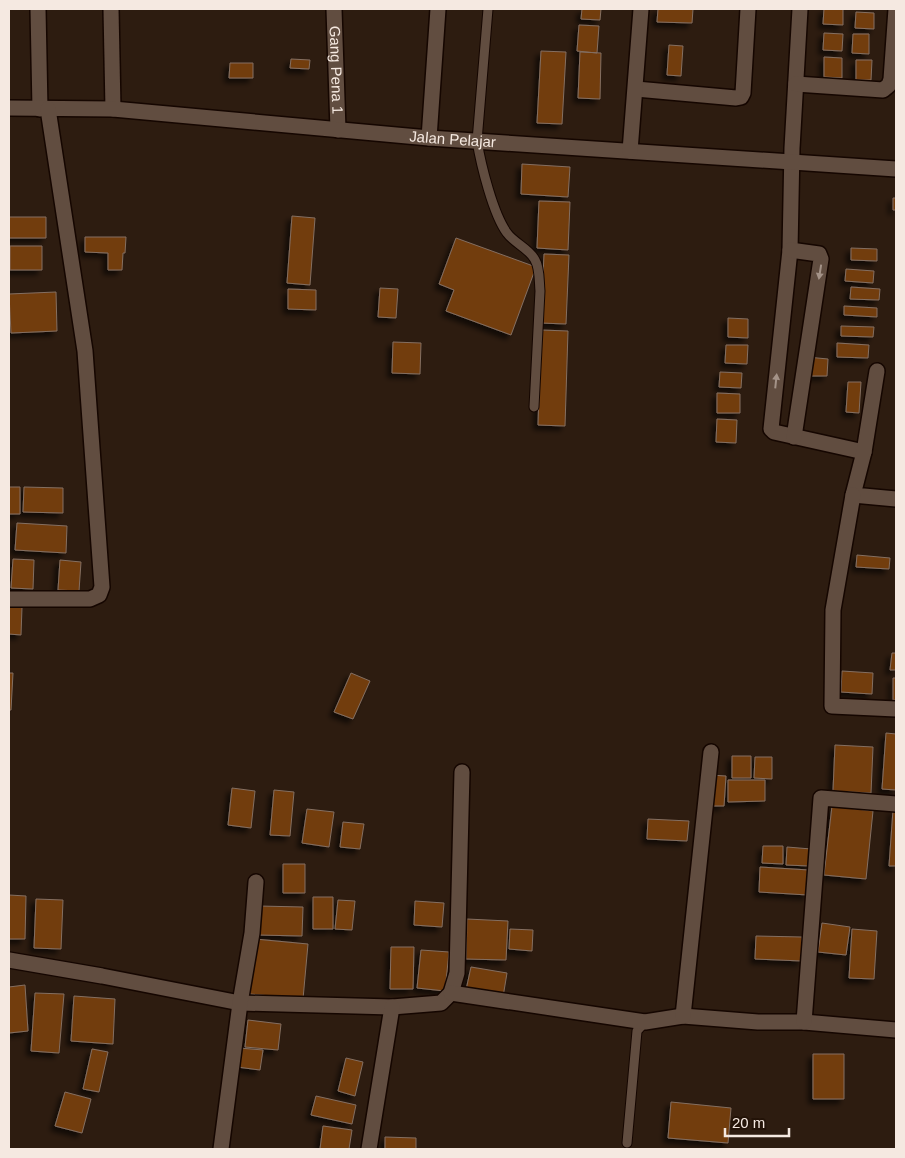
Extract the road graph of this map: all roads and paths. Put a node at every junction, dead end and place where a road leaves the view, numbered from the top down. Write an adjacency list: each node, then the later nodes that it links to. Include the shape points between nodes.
1 (38, 9): 13 (street)
2 (111, 9): 14 (street)
3 (334, 9): 15 (street, Gang Pena 1)
4 (438, 9): 16 (street)
5 (488, 9): 17 (lane)
6 (641, 9): 11 (street)
7 (748, 9): 11 (street, via 741,96)
8 (800, 9): 10 (street)
9 (896, 9): 10 (street, via 891,79 884,90)
10 (796, 84): 19 (street)
11 (636, 89): 18 (street)
12 (9, 108): 13 (street, Jalan Pelajar)
13 (44, 109): 14 (street, Jalan Pelajar); 28 (street, via 85,351 102,587 99,595 90,599)
14 (113, 110): 15 (street, Jalan Pelajar)
15 (338, 130): 16 (street, Jalan Pelajar)
16 (429, 138): 17 (street, Jalan Pelajar)
17 (477, 141): 18 (street, Jalan Pelajar); 23 (lane, via 494,205 507,234 535,259 540,290)
18 (630, 151): 19 (street, Jalan Pelajar)
19 (792, 163): 20 (street, Jalan Pelajar); 21 (street)
20 (896, 169)
21 (790, 250): 24 (street, one-way to 21, via 771,429); 24 (street, one-way to 24, via 819,254 822,259)
22 (877, 371): 25 (street)
23 (534, 407)
24 (794, 437): 25 (street)
25 (864, 452): 26 (street)
26 (853, 495): 27 (street); 29 (street, via 833,610 832,706)
27 (896, 499)
28 (9, 599)
29 (896, 709)
30 (711, 752): 38 (street)
31 (462, 772): 35 (street, via 457,973)
32 (896, 804): 40 (street, via 820,798)
33 (256, 882): 36 (street, via 252,933)
34 (9, 960): 36 (street)
35 (451, 993): 37 (street, via 440,1002); 39 (street)
36 (240, 1003): 37 (street); 43 (street)
37 (392, 1007): 44 (street)
38 (683, 1016): 39 (street); 40 (street)
39 (645, 1022): 42 (lane, via 637,1031)
40 (804, 1022): 41 (street)
41 (896, 1030)
42 (627, 1143)
43 (221, 1149)
44 (369, 1149)

